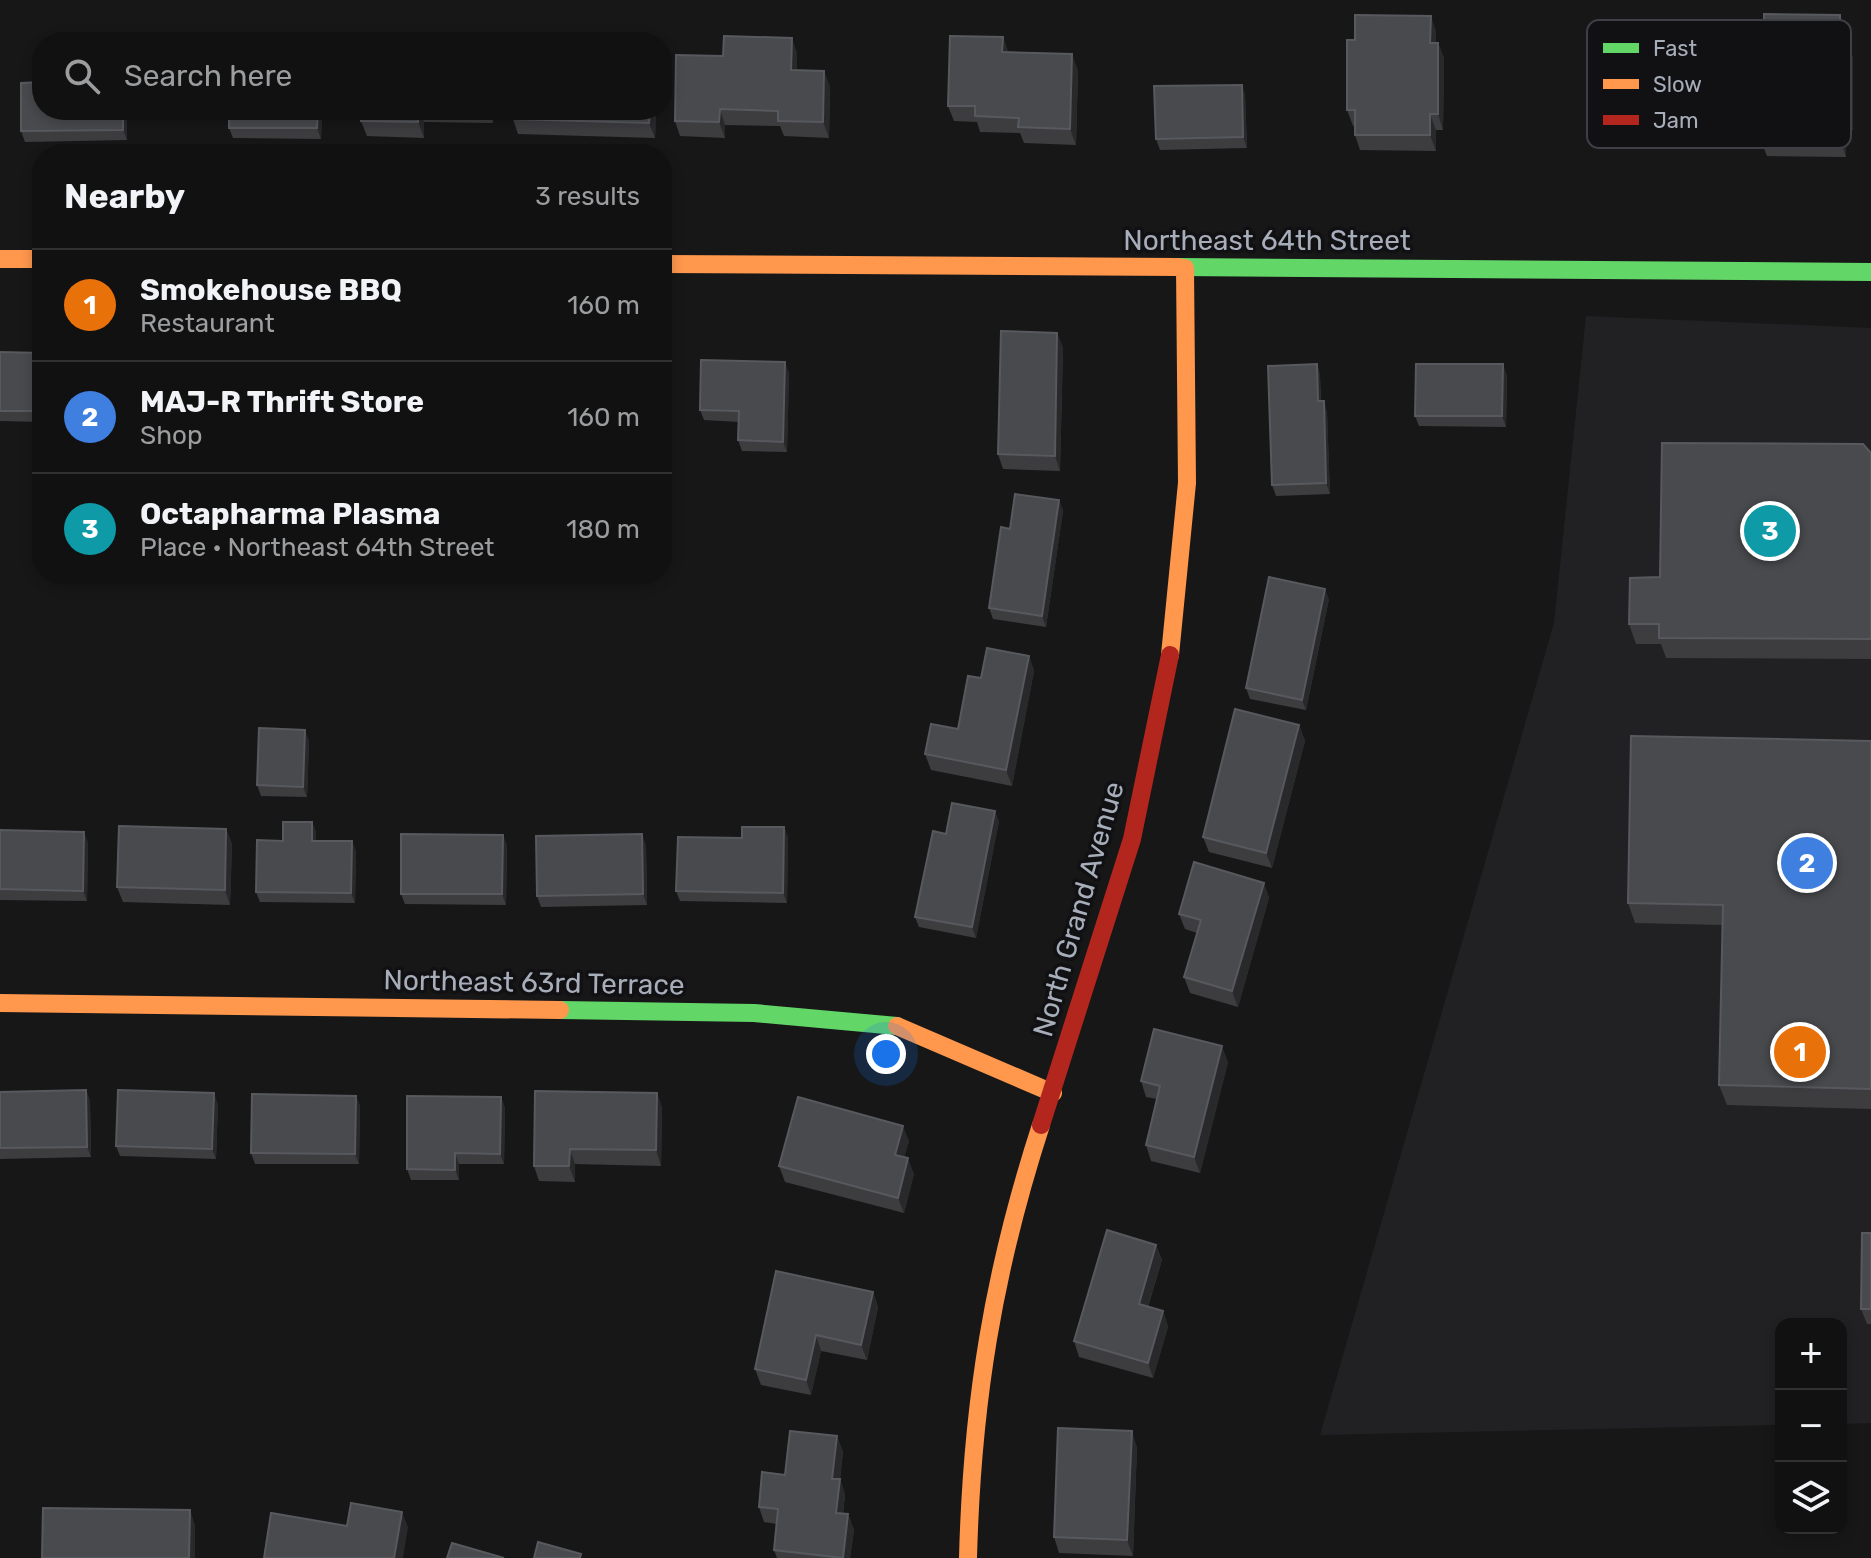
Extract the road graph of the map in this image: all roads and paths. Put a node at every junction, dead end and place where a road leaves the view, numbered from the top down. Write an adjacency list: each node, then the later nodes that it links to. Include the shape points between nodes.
1 (0, 259): 2 (street)
2 (32, 259)
3 (672, 264): 4 (street, Northeast 64th Street)
4 (1185, 268): 5 (street, Northeast 64th Street); 7 (street, North Grand Avenue, via 1186,511 1175,622 1157,733 1131,842)
5 (1871, 272)
6 (0, 1003): 7 (street, Northeast 63rd Terrace, via 754,1013 902,1026)
7 (1053, 1093): 8 (street, North Grand Avenue, via 1001,1260 985,1345 970,1476)
8 (968, 1558)

